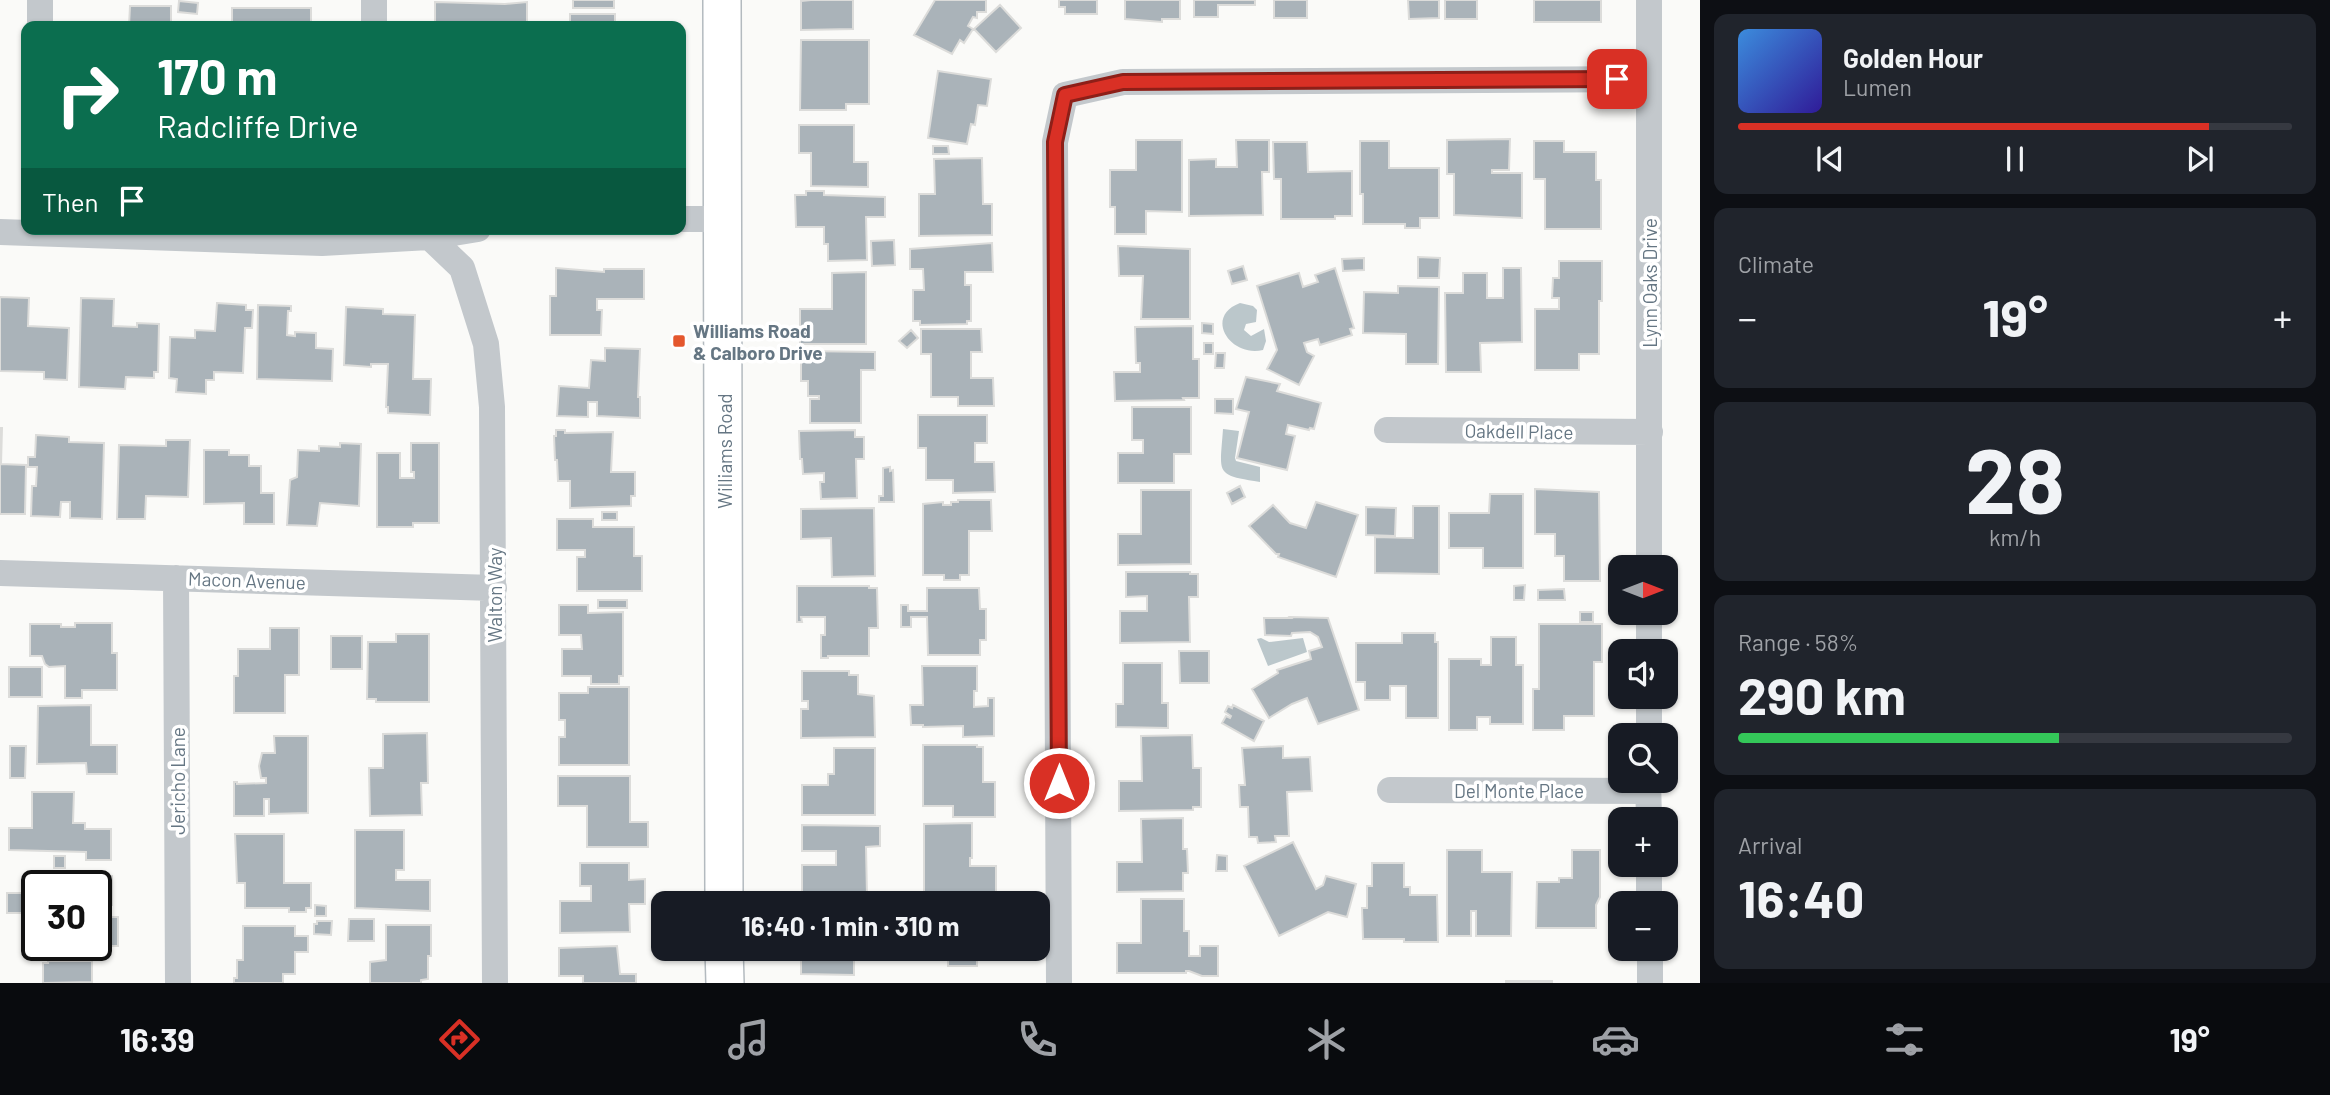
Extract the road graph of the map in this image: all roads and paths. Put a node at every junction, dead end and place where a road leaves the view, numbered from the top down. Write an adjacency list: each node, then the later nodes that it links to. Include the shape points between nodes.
1 (40, 0): 5 (street)
2 (374, 0): 6 (street)
3 (722, 0): 9 (street, Williams Road)
4 (1649, 0): 7 (street, Lynn Oaks Drive)
5 (40, 21)
6 (374, 21)
7 (1648, 79): 16 (street, Lynn Oaks Drive); 29 (street, via 1123,82 1065,95 1055,142)
8 (686, 219): 9 (street)
9 (722, 219): 23 (street, Williams Road)
10 (21, 231): 11 (street)
11 (0, 232)
12 (133, 235): 13 (street, via 322,243)
13 (404, 235)
14 (427, 235): 20 (street, Walton Way, via 462,268 486,344 492,407)
15 (1387, 430): 16 (street, Oakdell Place)
16 (1650, 432): 17 (street, Lynn Oaks Drive)
17 (1649, 555)
18 (0, 573): 19 (street, Macon Avenue)
19 (176, 578): 20 (street, Macon Avenue); 26 (street, Jericho Lane)
20 (494, 588): 27 (street, Walton Way)
21 (1608, 787): 22 (street, Del Monte Place)
22 (1390, 790)
23 (724, 891)
24 (724, 961): 28 (street)
25 (1650, 961): 30 (street)
26 (178, 983)
27 (495, 983)
28 (724, 983)
29 (1059, 983)
30 (1650, 983)

